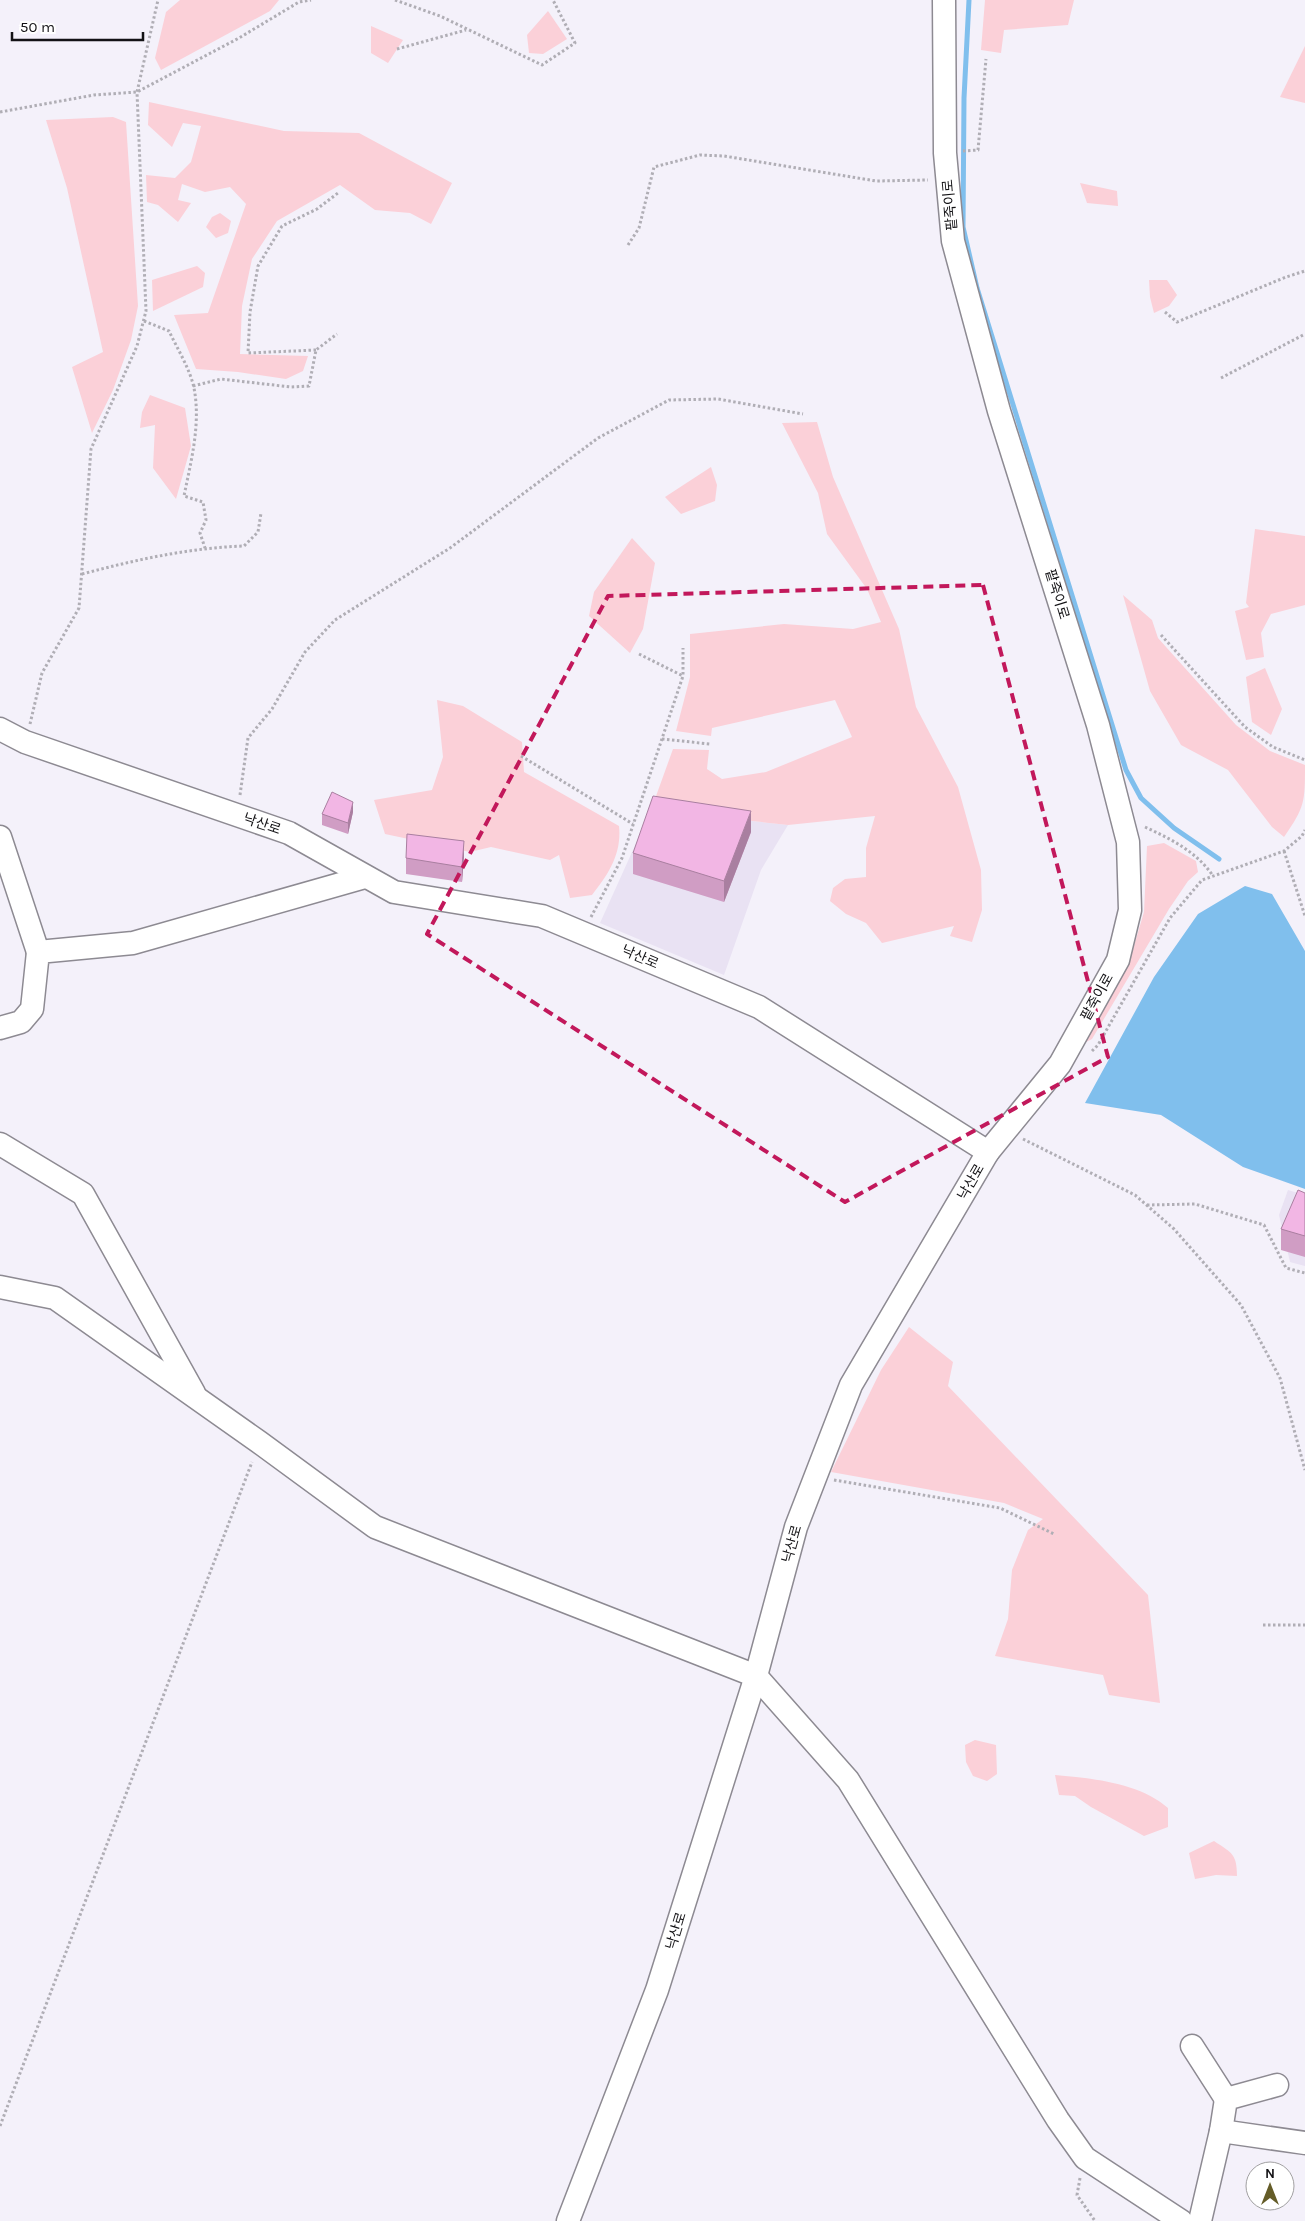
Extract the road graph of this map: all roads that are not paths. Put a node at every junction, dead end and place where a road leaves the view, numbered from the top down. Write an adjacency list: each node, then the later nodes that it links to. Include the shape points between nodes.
1 (944, 0): 8 (street, 팥죽이로, via 945,153 953,241 994,392 1098,725 1128,842 1130,910 1118,960 1060,1064)
2 (1, 733): 4 (street, 낙산로, via 289,833)
3 (0, 836): 5 (street)
4 (365, 876): 5 (street, via 133,943); 8 (street, 낙산로, via 394,892 542,916 759,1007)
5 (38, 952): 6 (street, via 32,1009 21,1022)
6 (0, 1028)
7 (0, 1144): 10 (street, via 83,1194)
8 (988, 1152): 11 (street, 낙산로, via 851,1385 796,1527)
9 (0, 1287): 10 (street, via 55,1298)
10 (197, 1399): 11 (street, via 375,1527)
11 (756, 1676): 17 (street, 낙산로, via 658,1990); 18 (street, via 848,1780 1058,2120 1085,2158)
12 (1192, 2046): 14 (street)
13 (1277, 2085): 14 (street)
14 (1226, 2099): 15 (street)
15 (1222, 2131): 16 (street); 19 (street)
16 (1305, 2143)
17 (568, 2221)
18 (1181, 2221)
19 (1200, 2221)

